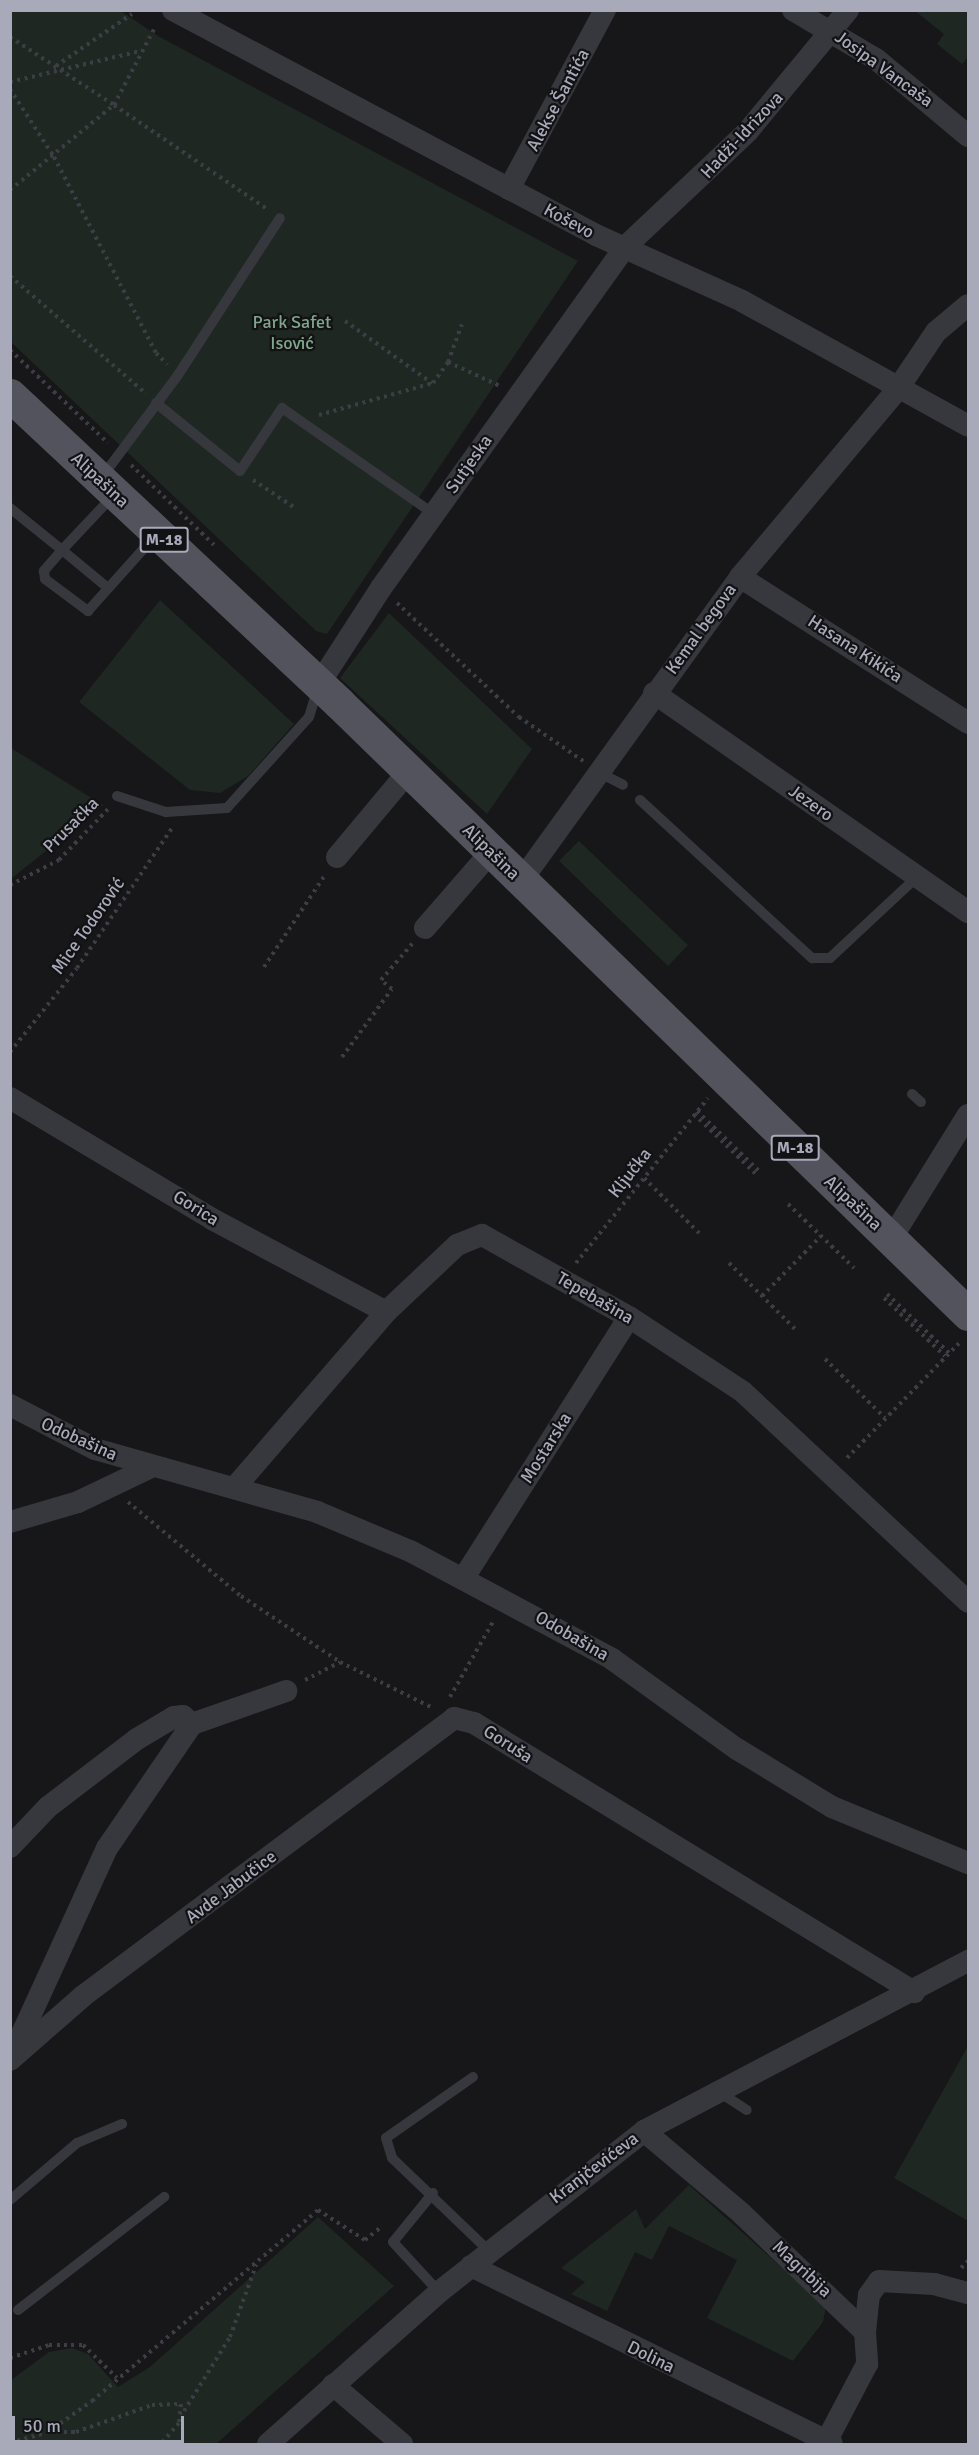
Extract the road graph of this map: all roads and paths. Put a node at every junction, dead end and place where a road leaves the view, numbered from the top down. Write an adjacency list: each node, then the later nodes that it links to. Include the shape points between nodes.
1 (172, 10): 17 (street, Koševo)
2 (605, 10): 17 (street, Alekse Šantića)
3 (793, 10): 7 (street, Josipa Vancaša)
4 (848, 10): 7 (street, Hadži-Idrizova)
5 (132, 14): 10 (path)
6 (154, 29): 9 (path)
7 (833, 31): 15 (street, Josipa Vancaša, via 914,87); 20 (street, Hadži-Idrizova, via 748,132)
8 (10, 37): 10 (path)
9 (140, 51): 11 (path); 14 (path)
10 (56, 66): 11 (path)
11 (65, 72): 12 (path); 14 (path)
12 (10, 82)
13 (10, 89): 16 (path)
14 (114, 105): 16 (path); 19 (path)
15 (969, 136)
16 (54, 157): 18 (path); 27 (path, via 156,353)
17 (509, 189): 20 (street, Koševo)
18 (10, 190)
19 (280, 218): 27 (lane)
20 (624, 248): 30 (street, Koševo, via 742,302); 40 (street, Sutjeska)
21 (10, 276): 32 (path)
22 (969, 305): 30 (street, Kemal begova, via 936,332)
23 (345, 321): 28 (path)
24 (462, 324): 26 (path)
25 (10, 350): 35 (path)
26 (448, 362): 28 (path); 29 (path)
27 (178, 375): 32 (lane)
28 (433, 383): 33 (path)
29 (504, 388)
30 (897, 390): 34 (street, Koševo); 44 (street, Kemal begova)
31 (10, 395): 37 (main road, Alipašina / M-18)
32 (156, 403): 35 (lane); 36 (lane)
33 (300, 420): 36 (lane, via 282,408); 40 (lane)
34 (969, 426)
35 (120, 455): 37 (lane); 43 (path)
36 (240, 471): 39 (path)
37 (107, 487): 41 (main road, Alipašina / M-18); 42 (lane)
38 (10, 508): 42 (lane)
39 (295, 508)
40 (434, 514): 46 (street, Sutjeska)
41 (157, 533): 45 (lane); 47 (main road, Alipašina / M-18)
42 (62, 550): 45 (lane); 45 (lane, via 44,571 45,579 88,611)
43 (221, 551)
44 (740, 577): 48 (street, Kemal begova); 49 (street, Hasana Kikića)
45 (108, 588)
46 (381, 588): 47 (street, Sutjeska); 51 (path, via 519,717)
47 (319, 684): 50 (main road, Alipašina / M-18); 55 (lane, via 309,717 227,808)
48 (654, 693): 51 (street, Kemal begova); 58 (street, Jezero)
49 (969, 723)
50 (409, 771): 56 (main road, Alipašina / M-18); 57 (street)
51 (598, 771): 52 (lane); 59 (street, Kemal begova)
52 (623, 784)
53 (117, 796): 55 (lane); 60 (path, Prusačka, via 59,860)
54 (640, 800): 58 (lane, via 812,958 830,958)
55 (183, 813): 64 (path, Mice Todorović, via 77,968)
56 (491, 852): 59 (main road, Alipašina / M-18); 62 (street)
57 (337, 856): 63 (path)
58 (917, 876): 61 (street, Jezero)
59 (521, 881): 77 (main road, Alipašina / M-18)
60 (10, 885)
61 (969, 912)
62 (425, 928): 65 (path, via 381,981 392,989)
63 (264, 967)
64 (10, 1052)
65 (342, 1057)
66 (912, 1094): 69 (lane)
67 (711, 1096): 70 (path, Ključka)
68 (10, 1098): 83 (street, Gorica, via 212,1219)
69 (921, 1102)
70 (695, 1113): 72 (path); 73 (path, Ključka)
71 (968, 1115): 77 (street, via 951,1130)
72 (758, 1173)
73 (644, 1178): 75 (path); 79 (path, Ključka)
74 (788, 1204): 76 (path)
75 (699, 1233)
76 (821, 1236): 80 (path); 81 (path)
77 (891, 1239): 85 (main road, Alipašina / M-18)
78 (729, 1263): 81 (path)
79 (572, 1267)
80 (854, 1268)
81 (762, 1296): 86 (path)
82 (886, 1296): 87 (path)
83 (386, 1312): 84 (street, Tepebašina, via 457,1245 482,1235); 93 (street, Tepebašina)
84 (629, 1317): 96 (street, Mostarska); 98 (street, Tepebašina, via 774,1418)
85 (965, 1327): 87 (path)
86 (795, 1329)
87 (947, 1354): 90 (path)
88 (825, 1359): 90 (path)
89 (10, 1406): 92 (street, Odobašina, via 95,1449)
90 (885, 1418): 91 (path)
91 (842, 1463)
92 (149, 1468): 93 (street, Odobašina); 94 (street, Odobašina)
93 (236, 1486): 96 (street, Odobašina, via 361,1529)
94 (111, 1489): 95 (street, Odobašina); 99 (path, via 241,1596)
95 (10, 1522)
96 (463, 1580): 97 (street, Odobašina)
97 (506, 1600): 101 (path, via 452,1692); 104 (street, Odobašina, via 612,1659 737,1749 832,1807)
98 (969, 1602)
99 (340, 1662): 100 (path); 101 (path)
100 (286, 1691): 102 (street)
101 (454, 1718): 106 (street, Goruša, via 474,1723); 107 (street, Avde Jabučice, via 83,1996)
102 (192, 1724): 103 (street, via 183,1716 174,1717 137,1739 48,1807); 107 (street, Avde Jabučice, via 107,1848)
103 (10, 1846)
104 (969, 1863)
105 (969, 1961): 106 (street, Kranjčevićeva)
106 (914, 1992): 109 (street, Kranjčevićeva)
107 (10, 2059)
108 (473, 2077): 113 (lane, via 386,2138 393,2158)
109 (716, 2090): 110 (lane); 112 (street, Kranjčevićeva)
110 (747, 2110)
111 (122, 2124): 115 (lane, via 77,2144)
112 (644, 2131): 117 (street, Kranjčevićeva); 125 (street, Magribija, via 741,2213)
113 (433, 2193): 117 (lane); 122 (lane, via 393,2242)
114 (164, 2197): 124 (lane)
115 (10, 2200)
116 (392, 2218): 119 (path, via 365,2240 318,2210)
117 (489, 2251): 120 (street, Kranjčevićeva)
118 (969, 2261): 121 (path)
119 (256, 2264): 127 (path, via 145,2361); 129 (path, via 231,2337)
120 (471, 2266): 122 (street, Kranjčevićeva); 133 (street, Dolina)
121 (958, 2272)
122 (439, 2292): 128 (street, Kranjčevićeva)
123 (969, 2293): 125 (street, via 934,2284 879,2281 868,2295)
124 (18, 2310)
125 (865, 2332): 133 (street, via 867,2364)
126 (10, 2358): 127 (path, via 49,2345 83,2345)
127 (117, 2378): 130 (path)
128 (333, 2385): 135 (street, Kranjčevićeva); 136 (street)
129 (184, 2411): 130 (path, via 172,2401 76,2432); 134 (path)
130 (48, 2432): 132 (path)
131 (10, 2443): 132 (path)
132 (26, 2443)
133 (828, 2444)
134 (161, 2445)
135 (268, 2445)
136 (402, 2445)

